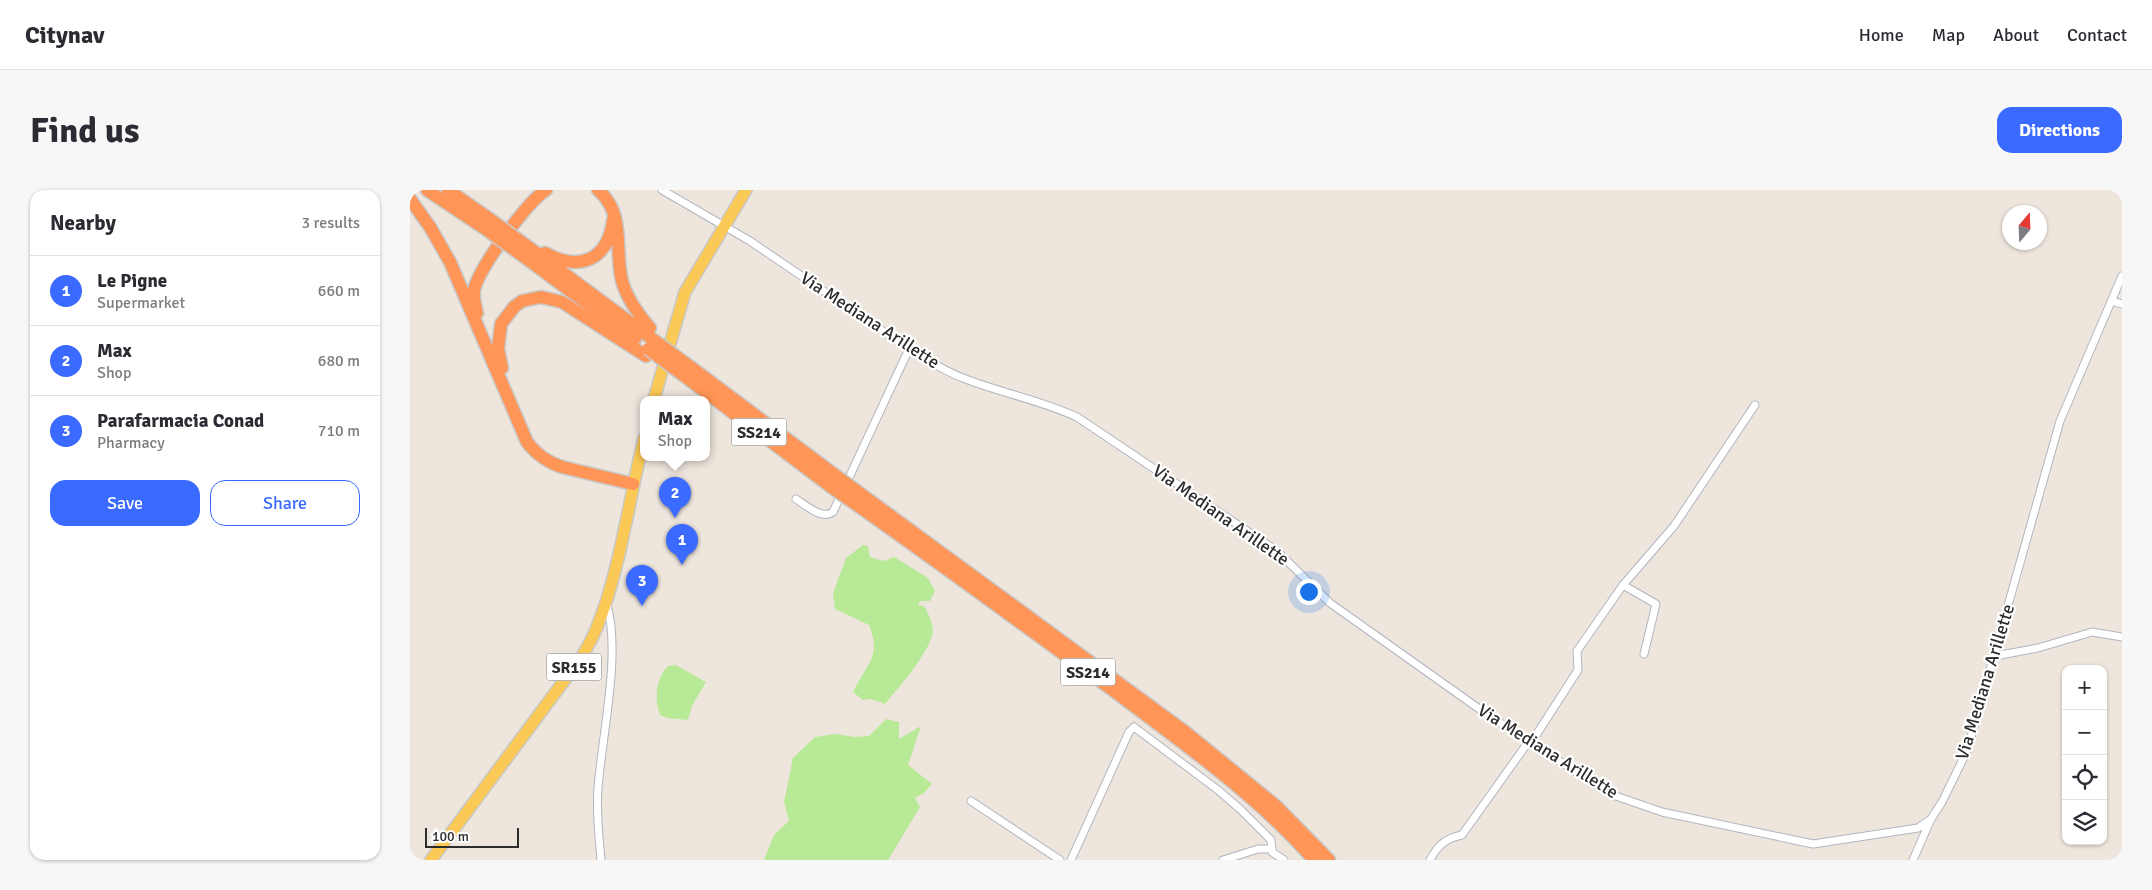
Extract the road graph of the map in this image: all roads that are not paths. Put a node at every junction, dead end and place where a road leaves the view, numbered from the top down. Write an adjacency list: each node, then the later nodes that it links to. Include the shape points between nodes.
1 (427, 190): 9 (highway, SS214)
2 (448, 190): 9 (highway, SS214)
3 (546, 190): 17 (highway, via 533,200 487,263 476,285 474,298)
4 (598, 190): 8 (highway, via 608,200)
5 (662, 190): 10 (street, Via Mediana Arillette)
6 (746, 190): 10 (main road)
7 (410, 199): 17 (highway, via 450,262)
8 (614, 215): 11 (highway, via 607,243 592,258 564,261); 15 (highway, via 618,221 622,280)
9 (487, 224): 11 (highway, SS214, bridge)
10 (724, 226): 16 (street, Via Mediana Arillette, via 750,240); 19 (main road, via 685,292)
11 (525, 251): 15 (highway, SS214)
12 (2122, 276): 13 (street, Via Mediana Arillette)
13 (2111, 301): 14 (street); 30 (street, Via Mediana Arillette, via 2060,421)
14 (2122, 304)
15 (649, 343): 18 (highway, SS214, bridge); 18 (highway, via 672,347); 21 (highway, via 562,302 541,297 522,301 506,315 498,337 501,365)
16 (909, 349): 25 (street, via 834,512 822,515); 31 (street, Via Mediana Arillette, via 962,378 1050,405 1077,417 1277,551 1330,603)
17 (489, 353): 21 (highway)
18 (675, 362): 24 (highway, SS214, bridge)
19 (655, 396)
20 (1755, 405): 26 (street, via 1674,526)
21 (517, 416): 23 (highway, via 534,452 551,463)
22 (640, 455): 23 (main road, SR155)
23 (633, 484): 27 (main road, SR155)
24 (852, 494): 41 (highway, SS214, via 1179,739 1271,816); 42 (highway, SS214, via 1184,731 1276,806)
25 (796, 499)
26 (1623, 585): 29 (street, via 1656,604); 31 (street, via 1577,651 1578,670)
27 (606, 601): 35 (main road, SR155, via 581,658); 36 (street, via 610,612 611,660 598,789)
28 (2122, 637): 30 (street, via 2092,632 2038,648)
29 (1644, 654)
30 (1995, 656): 33 (street, Via Mediana Arillette, via 1967,751)
31 (1530, 742): 33 (street, Via Mediana Arillette, via 1610,794 1662,812 1814,844 1900,832 1918,828); 43 (street, via 1462,835 1445,840)
32 (971, 801): 37 (street)
33 (1931, 819): 44 (street)
34 (1272, 849): 38 (street, via 1266,834 1218,790 1134,727); 39 (street, via 1258,849); 40 (street)
35 (431, 860)
36 (601, 860)
37 (1060, 860)
38 (1071, 860)
39 (1223, 860)
40 (1284, 860)
41 (1314, 860)
42 (1329, 860)
43 (1430, 860)
44 (1913, 860)

